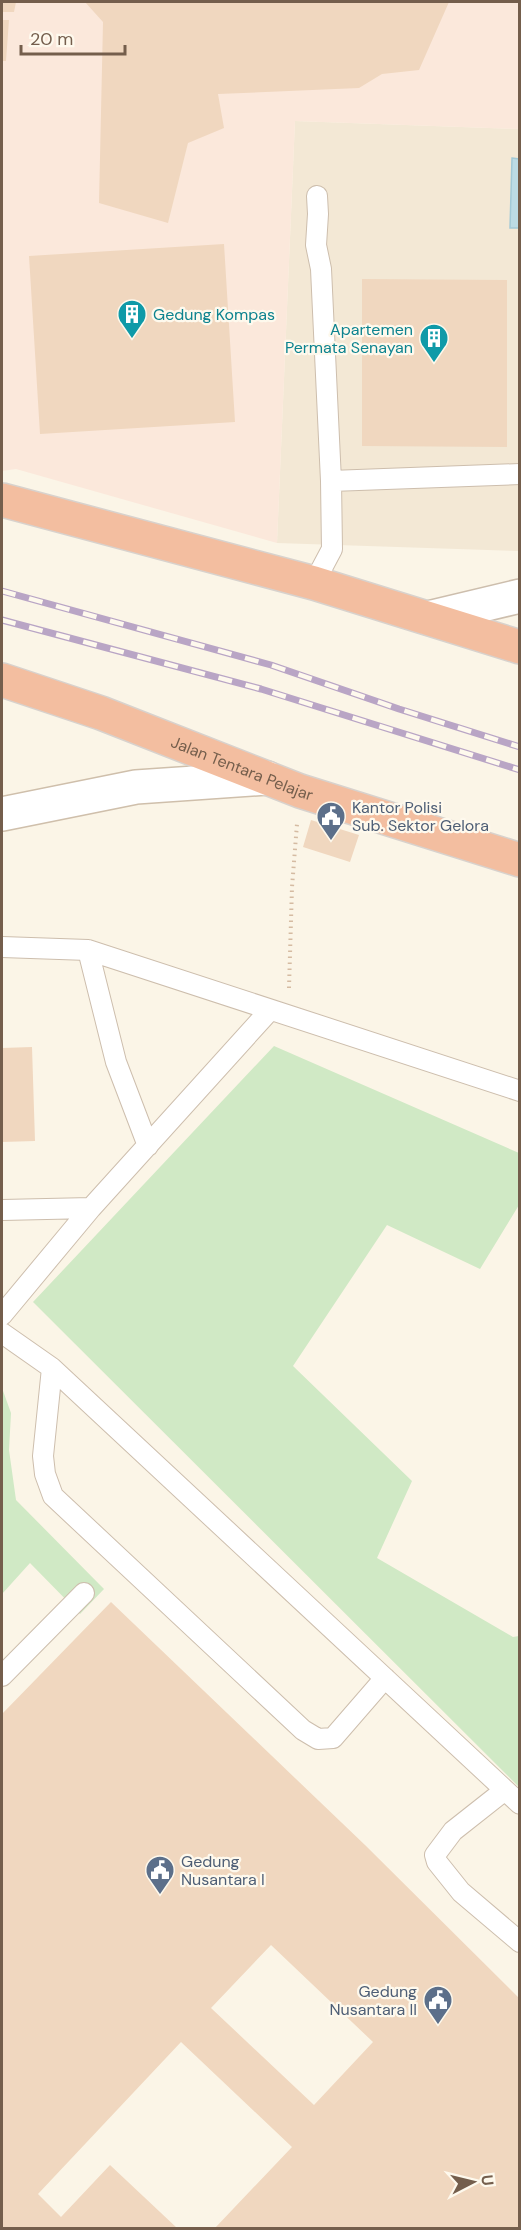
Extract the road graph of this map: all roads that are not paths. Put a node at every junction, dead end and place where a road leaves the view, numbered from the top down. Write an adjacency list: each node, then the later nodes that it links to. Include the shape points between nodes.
1 (317, 196): 3 (lane, via 316,245 321,269)
2 (519, 474): 3 (lane)
3 (332, 481): 5 (lane, via 332,549)
4 (2, 500): 5 (highway)
5 (314, 583): 7 (highway)
6 (519, 596): 7 (main road)
7 (428, 618): 8 (highway)
8 (519, 647)
9 (2, 680): 10 (highway, Jalan Tentara Pelajar, via 101,713)
10 (267, 778): 11 (main road, via 136,787); 12 (highway, Jalan Tentara Pelajar)
11 (2, 814)
12 (519, 860)
13 (2, 947): 14 (lane)
14 (88, 950): 15 (lane); 17 (lane, via 116,1062)
15 (279, 1013): 16 (lane); 17 (lane)
16 (519, 1091)
17 (148, 1146): 18 (lane)
18 (91, 1208): 19 (lane); 20 (lane)
19 (2, 1210)
20 (2, 1315)
21 (2, 1333): 22 (lane)
22 (52, 1368): 25 (lane); 25 (lane, via 43,1456 53,1496 303,1730 318,1739 333,1738)
23 (84, 1593): 24 (lane)
24 (2, 1676)
25 (385, 1678): 26 (lane)
26 (512, 1797): 27 (lane, via 453,1831 435,1855 461,1892)
27 (519, 1942)

